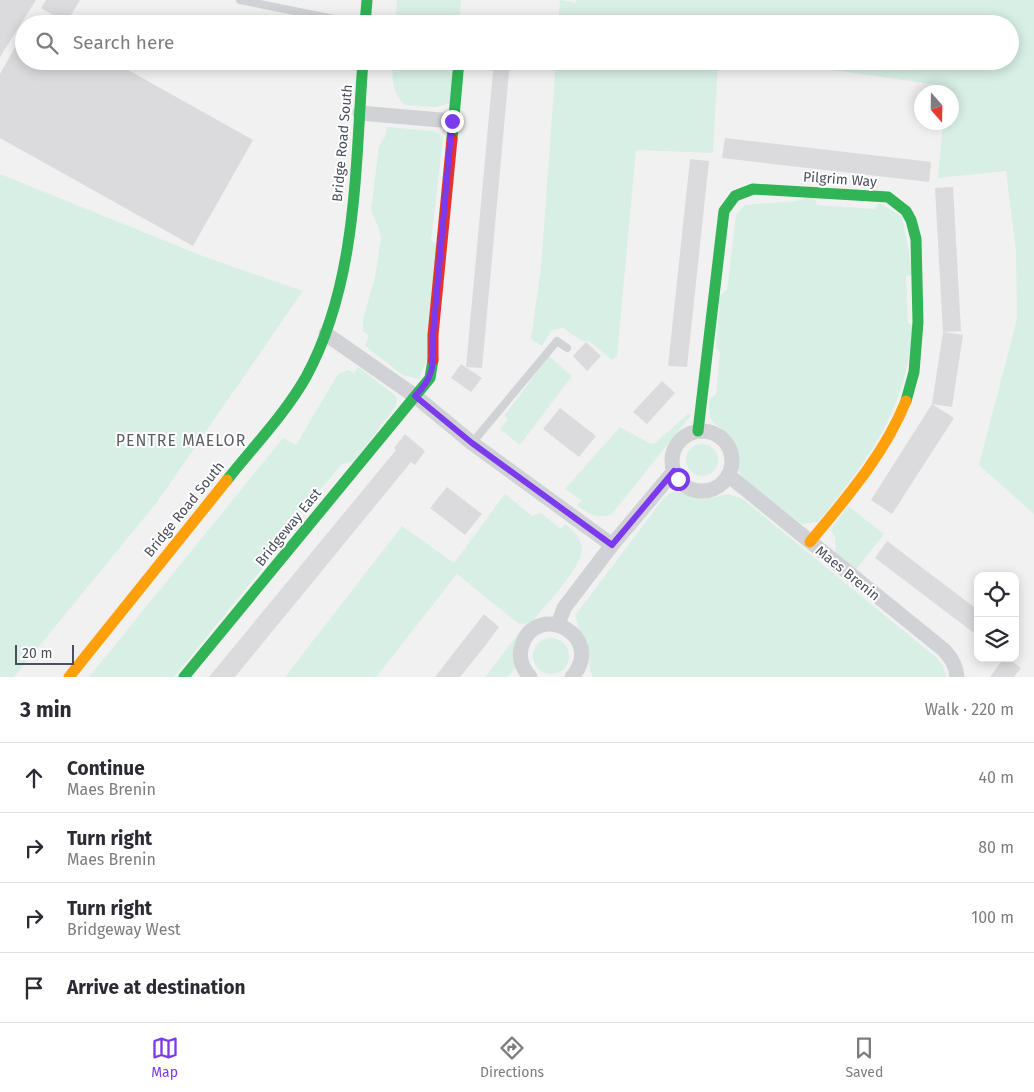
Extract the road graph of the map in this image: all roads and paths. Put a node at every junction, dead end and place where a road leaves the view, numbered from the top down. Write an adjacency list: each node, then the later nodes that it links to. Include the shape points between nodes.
1 (240, 0): 3 (lane)
2 (368, 0): 4 (street)
3 (314, 15)
4 (366, 15)
5 (362, 70): 7 (street, Bridge Road South)
6 (458, 70): 8 (street, Bridgeway East)
7 (360, 113): 8 (street); 9 (street, Bridge Road South, via 348,250)
8 (452, 121): 11 (street, Bridgeway East, via 433,335 433,369)
9 (326, 334): 11 (street); 21 (street, Bridge Road South, via 305,378 275,420)
10 (568, 348): 13 (lane, via 557,341)
11 (415, 396): 13 (street); 22 (street, Bridgeway East)
12 (698, 432): 14 (street, via 682,438 677,445 672,461); 15 (street, via 707,432 723,440 731,457); 16 (street, Pilgrim Way, via 724,211 730,200 738,193 752,189 888,197 901,204 913,223 917,250 919,333 907,401 881,454)
13 (472, 443): 17 (street)
14 (674, 471): 15 (street, via 684,485 700,491 716,487); 17 (street)
15 (728, 475): 16 (street, Maes Brenin)
16 (810, 542): 23 (street, Maes Brenin, via 944,650 952,658)
17 (612, 545): 18 (street, via 564,608)
18 (558, 624): 19 (street, via 539,626 524,640 520,660); 20 (street, via 574,634 580,643 582,652)
19 (524, 675)
20 (578, 675)
21 (69, 677)
22 (184, 677)
23 (956, 677)

